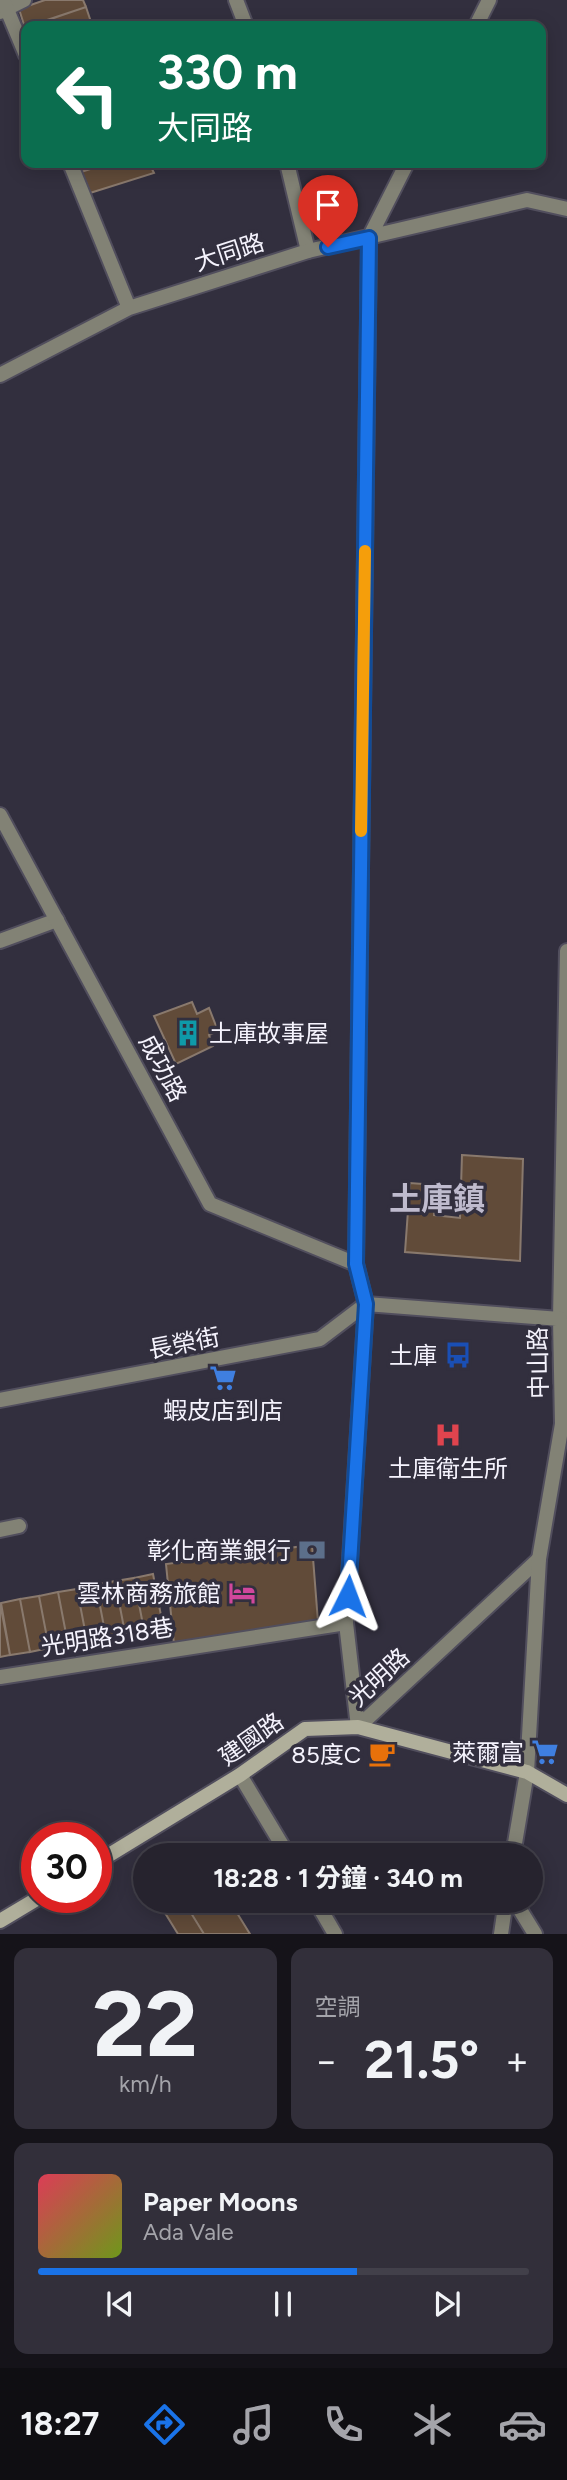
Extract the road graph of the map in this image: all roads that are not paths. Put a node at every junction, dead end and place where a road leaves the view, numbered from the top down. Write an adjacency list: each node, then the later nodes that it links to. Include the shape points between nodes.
1 (24, 0): 4 (street)
2 (236, 0): 5 (street)
3 (489, 0): 6 (street)
4 (4, 7): 7 (street)
5 (244, 21)
6 (478, 21)
7 (21, 44)
8 (72, 168): 14 (street)
9 (288, 168): 13 (street)
10 (404, 168): 12 (street, 光明路)
11 (567, 209): 12 (street, 大同路, via 527,200)
12 (369, 238): 13 (street, 大同路); 20 (street, 光明路)
13 (308, 251): 14 (street, 大同路)
14 (129, 308): 15 (street, 大同路)
15 (0, 375)
16 (0, 815): 17 (street, 成功路)
17 (57, 920): 18 (street); 20 (street, 成功路, via 211,1204)
18 (0, 941)
19 (567, 951): 22 (street, 中山路)
20 (356, 1264): 21 (street, 光明路)
21 (366, 1304): 22 (street); 23 (street, 長榮街, via 320,1339); 28 (street, 光明路)
22 (559, 1319): 24 (street, 中山路)
23 (0, 1400)
24 (564, 1422): 27 (street, 中山路)
25 (19, 1526): 26 (street)
26 (0, 1530)
27 (539, 1559): 30 (street, 光明路); 31 (street, 中山路)
28 (346, 1623): 29 (street, 光明路318巷); 30 (street, 光明路)
29 (0, 1677)
30 (358, 1727): 31 (main road, 建國路); 32 (main road, 建國路, via 305,1729)
31 (527, 1772): 33 (main road, 建國路); 35 (street, 中山路)
32 (240, 1776): 34 (street); 36 (main road, 建國路)
33 (567, 1795)
34 (281, 1843)
35 (515, 1843)
36 (112, 1853)
37 (21, 1908): 41 (main road)
38 (323, 1913): 42 (street)
39 (504, 1913): 43 (street)
40 (522, 1913): 44 (street)
41 (0, 1921)
42 (335, 1934)
43 (501, 1934)
44 (535, 1934)

